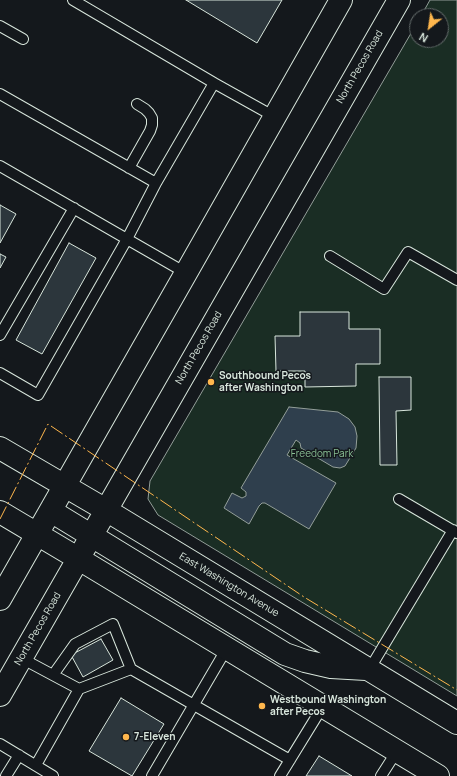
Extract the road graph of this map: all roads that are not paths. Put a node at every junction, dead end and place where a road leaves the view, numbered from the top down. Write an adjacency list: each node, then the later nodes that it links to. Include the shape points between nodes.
1 (73, 0): 6 (lane)
2 (341, 0): 9 (main road)
3 (399, 0): 23 (main road, North Pecos Road)
4 (0, 26): 5 (lane)
5 (23, 39)
6 (214, 83): 9 (lane); 12 (lane)
7 (0, 94): 11 (lane)
8 (137, 104): 11 (lane, via 149,113 152,125)
9 (275, 117): 16 (main road)
10 (0, 166): 13 (lane)
11 (129, 168): 12 (lane)
12 (156, 184): 14 (lane)
13 (74, 208): 14 (lane); 18 (lane)
14 (127, 239): 16 (lane); 19 (lane, via 38,395)
15 (330, 256): 17 (lane, via 384,289 408,252)
16 (186, 273): 21 (main road)
17 (457, 280)
18 (0, 335)
19 (0, 373)
20 (0, 448): 21 (main road, East Washington Avenue)
21 (65, 486): 23 (main road, East Washington Avenue); 24 (main road)
22 (399, 499): 26 (lane)
23 (106, 510): 28 (main road, North Pecos Road); 34 (main road, East Washington Avenue)
24 (51, 511): 27 (main road); 28 (main road)
25 (0, 512): 27 (main road)
26 (455, 532): 34 (lane)
27 (38, 534): 29 (main road); 30 (main road)
28 (92, 536): 29 (main road, North Pecos Road); 34 (main road, via 285,654 331,667)
29 (79, 558): 31 (main road); 32 (main road, North Pecos Road)
30 (0, 599)
31 (227, 648): 38 (lane); 39 (main road)
32 (21, 658): 35 (lane); 37 (main road, North Pecos Road)
33 (131, 669): 35 (lane, via 113,624 75,644); 36 (lane); 38 (lane)
34 (369, 670): 40 (main road, East Washington Avenue)
35 (53, 675): 36 (lane)
36 (79, 689): 45 (lane)
37 (0, 696)
38 (194, 705): 44 (lane); 49 (lane)
39 (323, 706): 42 (main road); 44 (lane)
40 (457, 723)
41 (0, 744): 43 (lane)
42 (397, 751): 46 (main road); 51 (lane)
43 (18, 755): 45 (lane); 47 (lane)
44 (290, 760): 50 (lane)
45 (36, 765): 48 (lane)
46 (426, 773)
47 (6, 776)
48 (53, 776)
49 (152, 776)
50 (280, 776)
51 (382, 776)

